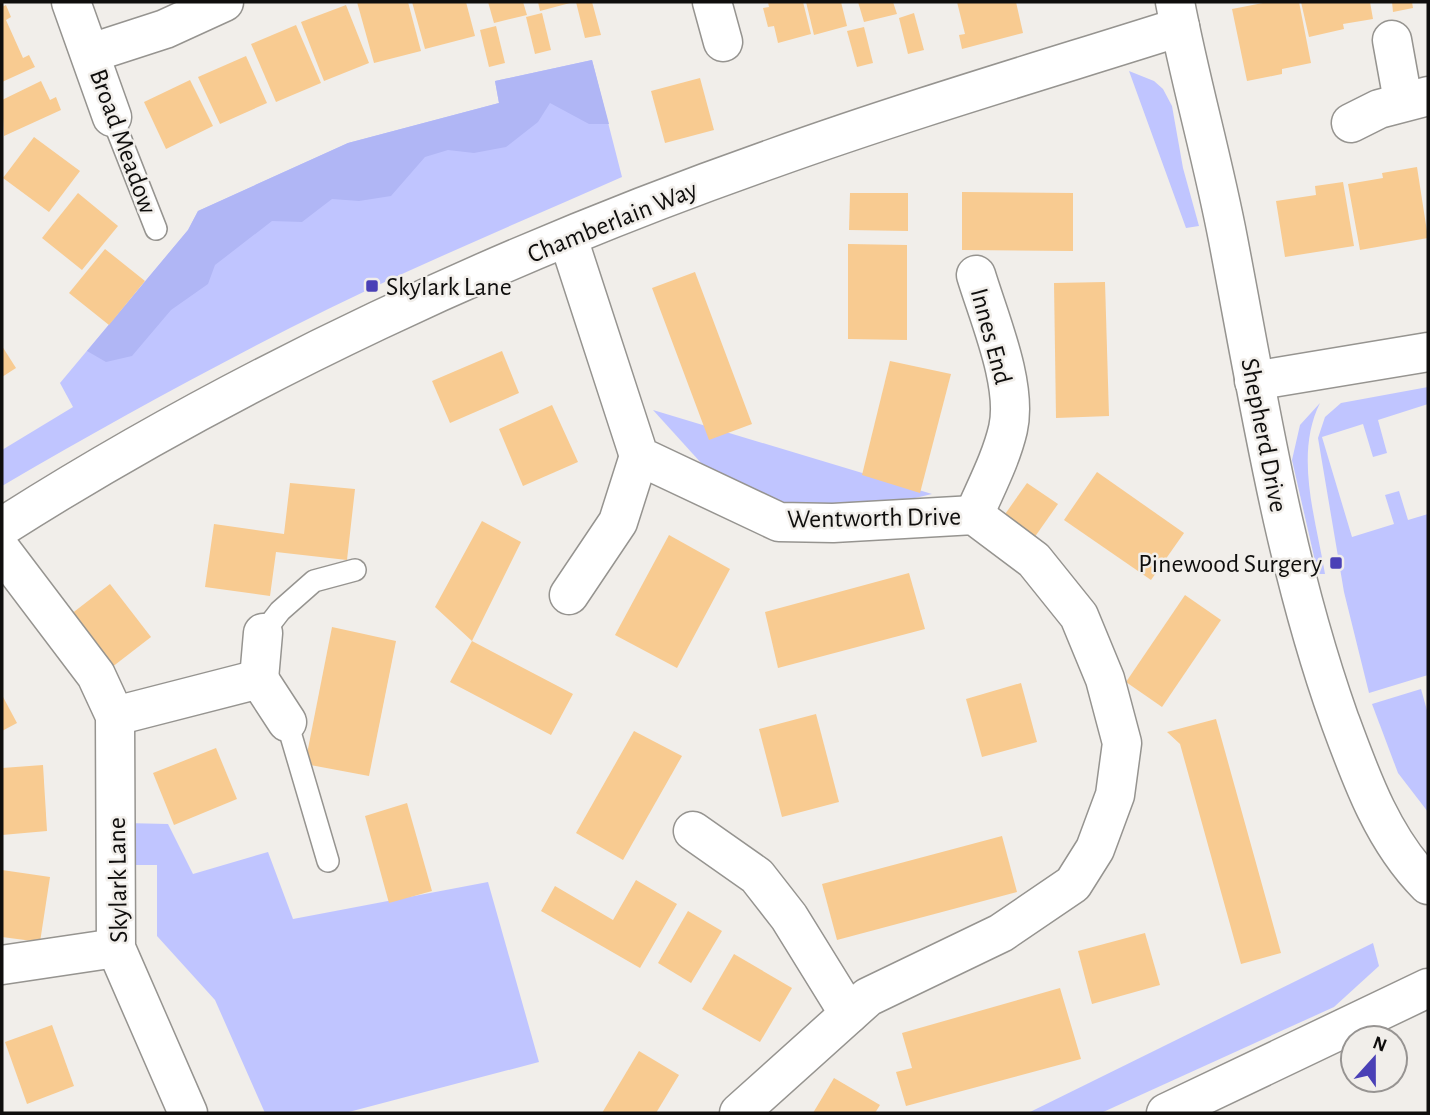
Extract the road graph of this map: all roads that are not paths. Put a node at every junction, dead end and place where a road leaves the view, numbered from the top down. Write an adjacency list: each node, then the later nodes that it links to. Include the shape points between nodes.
1 (71, 2): 7 (street, Broad Meadow)
2 (224, 2): 7 (street, Broad Meadow, via 166,29)
3 (712, 2): 6 (street)
4 (1177, 15): 12 (street, Chamberlain Way, via 774,158); 15 (street, Shepherd Drive, via 1228,237)
5 (1392, 40): 8 (street)
6 (723, 42)
7 (91, 53): 9 (street, Broad Meadow)
8 (1415, 98): 10 (street)
9 (112, 117): 11 (lane, Broad Meadow)
10 (1351, 123)
11 (156, 229)
12 (568, 238): 16 (street); 18 (street, Chamberlain Way, via 377,322 214,404 93,469)
13 (976, 275): 17 (street, Innes End, via 1006,368 1009,426)
14 (1428, 352): 15 (street)
15 (1254, 382): 28 (street, Shepherd Drive, via 1304,611 1325,678 1381,820 1399,852)
16 (639, 456): 17 (street, Wentworth Drive, via 779,522); 21 (street, via 618,522)
17 (974, 515): 32 (street, Wentworth Drive, via 1034,559 1079,616 1105,679 1122,744 1115,795 1095,849 1073,884 1001,933 868,997)
18 (2, 527)
19 (2, 551): 24 (street, Skylark Lane, via 96,675)
20 (355, 570): 22 (lane, via 314,581 279,611)
21 (569, 595)
22 (263, 633): 23 (street)
23 (259, 679): 24 (street); 25 (street)
24 (115, 716): 29 (street, Skylark Lane)
25 (287, 722): 27 (lane)
26 (693, 831): 32 (street, via 757,876 789,917)
27 (328, 861)
28 (1428, 885)
29 (116, 948): 30 (street); 33 (street, Skylark Lane)
30 (2, 965)
31 (1428, 988): 35 (street)
32 (849, 1014): 34 (street, Wentworth Drive)
33 (188, 1113)
34 (739, 1113)
35 (1166, 1113)

